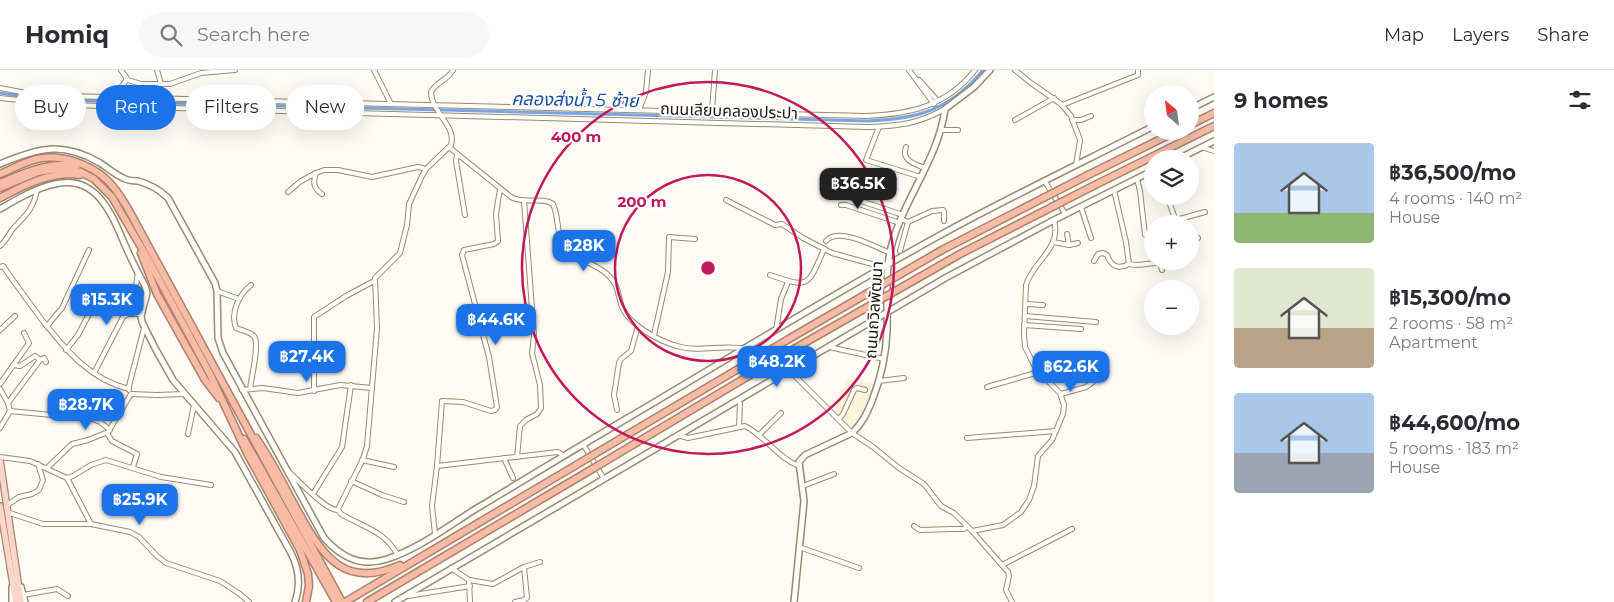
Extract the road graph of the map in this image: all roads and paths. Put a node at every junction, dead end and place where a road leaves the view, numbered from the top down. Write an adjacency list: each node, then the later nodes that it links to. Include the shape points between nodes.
1 (121, 70): 15 (street)
2 (157, 70): 16 (street)
3 (236, 70): 16 (street, via 201,73 175,83)
4 (374, 70): 25 (street)
5 (453, 70): 28 (street, via 433,88)
6 (648, 70): 30 (street)
7 (715, 70): 31 (street)
8 (910, 70): 24 (street)
9 (967, 70): 14 (street)
10 (975, 70): 14 (street)
11 (990, 70): 29 (main road, ถนนเลียบคลองประปา)
12 (1015, 70): 23 (street)
13 (1138, 70): 27 (street, via 1138,75 1125,82)
14 (972, 74): 24 (street)
15 (127, 79): 16 (street, via 132,83); 17 (street)
16 (161, 84)
17 (123, 85)
18 (0, 88): 19 (street, via 40,94)
19 (96, 96)
20 (1214, 97): 26 (main road)
21 (0, 98): 33 (street, ถนนเลียบคลองประปา, via 67,105)
22 (176, 98): 25 (street)
23 (1054, 98): 27 (street); 35 (street)
24 (936, 102): 31 (street, via 899,114 868,116)
25 (391, 104): 28 (street)
26 (1199, 104)
27 (1062, 105): 36 (street)
28 (434, 106): 30 (street); 33 (street)
29 (945, 109): 39 (street, ถนนเลียบคลองประปา, via 914,123); 40 (main road, ถนนถวิลพัฒนา)
30 (640, 110): 31 (street)
31 (712, 111)
32 (1214, 113): 37 (highway)
33 (439, 114): 39 (street, ถนนเลียบคลองประปา); 46 (street, via 452,133)
34 (1091, 116): 36 (street)
35 (1015, 120)
36 (1072, 120): 52 (street, via 1080,143)
37 (1199, 120)
38 (1214, 126): 230 (highway, bridge, via 952,258)
39 (879, 127): 59 (street, via 866,160)
40 (941, 130): 41 (street); 53 (main road, ถนนถวิลพัฒนา)
41 (958, 130)
42 (1144, 132): 52 (main road)
43 (1159, 140): 208 (highway, bridge, via 928,258)
44 (1214, 141): 47 (main road)
45 (906, 147): 53 (street, via 906,158)
46 (450, 148): 50 (street); 54 (street)
47 (1201, 148): 48 (main road); 49 (street)
48 (1197, 150)
49 (1214, 151)
50 (457, 154): 66 (street); 79 (street)
51 (0, 164): 109 (main road, via 32,151 68,150 100,163 121,178 153,187 168,198)
52 (1076, 165): 62 (main road)
53 (925, 168): 59 (main road, ถนนถวิลพัฒนา)
54 (426, 169): 56 (street, via 372,177 338,170); 106 (street, via 409,204 400,253)
55 (89, 173): 57 (highway, via 72,161 47,158); 61 (highway, via 74,165 55,164 37,168); 71 (highway, via 52,176); 164 (highway, via 102,176 109,182 127,207); 169 (highway, via 112,197)
56 (316, 173): 69 (street); 70 (street, via 315,188)
57 (0, 174)
58 (1144, 176): 60 (main road)
59 (921, 177): 81 (main road, ถนนถวิลพัฒนา)
60 (1137, 179): 68 (main road); 85 (street)
61 (11, 181): 63 (highway); 65 (highway)
62 (1045, 181): 78 (street); 99 (main road)
63 (0, 183)
64 (845, 187): 81 (street, via 843,193 846,196)
65 (0, 188)
66 (500, 189): 73 (street); 183 (street, via 496,214 498,241 464,250 462,255 489,357 497,407 491,411 463,402 442,401)
67 (37, 190): 76 (main road); 93 (street, via 30,211); 104 (main road, via 64,182 94,192 110,210)
68 (1114, 190): 75 (main road); 100 (street)
69 (288, 192)
70 (322, 194)
71 (0, 198)
72 (726, 200): 94 (street, via 775,225 782,224)
73 (524, 201): 122 (street, via 543,200 553,204 564,246 574,256 607,274 618,287 627,316); 177 (street, via 534,336 532,353 540,385 541,408 520,426)
74 (841, 205): 81 (street)
75 (1081, 207): 78 (main road); 87 (street)
76 (0, 209)
77 (1205, 212): 80 (street)
78 (1065, 214): 82 (main road)
79 (465, 215)
80 (1196, 215)
81 (901, 219): 84 (street); 97 (main road, ถนนถวิลพัฒนา)
82 (1054, 220): 90 (street); 114 (main road)
83 (944, 221): 84 (street, via 943,210 937,210)
84 (908, 222): 96 (street)
85 (1144, 227)
86 (1067, 234): 92 (street)
87 (1090, 238)
88 (695, 239): 128 (street, via 669,237 668,272)
89 (826, 241): 97 (street, via 835,235 846,236)
90 (1053, 242): 92 (street); 112 (street, via 1027,281)
91 (1078, 243): 92 (street)
92 (1069, 244)
93 (0, 246)
94 (824, 249): 103 (street); 107 (street, via 810,279 803,283)
95 (89, 250): 121 (street, via 62,308)
96 (900, 251)
97 (890, 253): 99 (main road, ถนนถวิลพัฒนา)
98 (1094, 261): 100 (street, via 1098,254 1103,253 1113,266)
99 (888, 264): 103 (main road); 114 (main road, ถนนถวิลพัฒนา)
100 (1129, 264): 101 (street)
101 (1144, 264)
102 (0, 267): 121 (street, via 3,266)
103 (883, 267): 126 (main road)
104 (138, 272): 115 (street); 116 (main road, via 147,293)
105 (770, 275): 107 (street)
106 (374, 281): 148 (street, via 377,328); 154 (street, via 314,317)
107 (788, 282): 126 (street, via 781,299)
108 (251, 284): 111 (street)
109 (217, 290): 111 (street); 151 (main road, via 219,344)
110 (100, 293): 132 (street, via 78,335)
111 (240, 299): 150 (street, via 234,326 253,335 256,341)
112 (1026, 304): 113 (street); 118 (street)
113 (1042, 305)
114 (887, 311): 129 (main road); 134 (main road, ถนนถวิลพัฒนา)
115 (132, 314): 116 (street); 141 (street, via 123,316)
116 (142, 314): 123 (main road)
117 (15, 316): 125 (street)
118 (1025, 316): 119 (street); 120 (street)
119 (1096, 322)
120 (1024, 325): 124 (street); 142 (street, via 1025,347)
121 (47, 326): 132 (street)
122 (638, 326): 128 (street); 160 (street, via 631,351 621,359 614,395)
123 (144, 328): 153 (street); 155 (main road, via 166,369)
124 (1081, 329)
125 (0, 330)
126 (776, 330): 131 (main road)
127 (24, 333): 138 (street, via 29,343)
128 (654, 335): 130 (street, via 679,347)
129 (827, 346): 134 (street); 140 (main road)
130 (721, 349): 131 (street); 133 (street)
131 (745, 349): 175 (main road)
132 (66, 350): 141 (street)
133 (724, 355)
134 (884, 359): 144 (main road, ถนนถวิลพัฒนา)
135 (40, 360): 136 (street, via 44,358); 138 (street, via 35,356 20,366); 157 (street)
136 (46, 362)
137 (1075, 362): 142 (street)
138 (13, 365): 145 (street)
139 (1091, 368): 156 (street, via 1093,382 1090,386)
140 (789, 370): 163 (street); 172 (main road)
141 (94, 373): 153 (street)
142 (1040, 373): 147 (street); 156 (street)
143 (904, 378): 144 (street)
144 (879, 381): 170 (main road, ถนนถวิลพัฒนา, via 865,418)
145 (0, 384)
146 (351, 385): 148 (street); 154 (street); 195 (street, via 342,447)
147 (988, 387)
148 (372, 388): 180 (street)
149 (0, 389): 157 (street)
150 (250, 389): 151 (street); 154 (street, via 269,388 298,394)
151 (242, 390): 186 (main road)
152 (865, 390): 163 (street, via 854,390)
153 (129, 391): 155 (street, via 157,396); 168 (street)
154 (314, 391)
155 (185, 394): 159 (main road)
156 (1061, 394): 167 (street, via 1064,409)
157 (8, 403): 161 (street)
158 (740, 403): 165 (street)
159 (194, 405): 171 (street); 226 (main road, via 237,455 293,556 299,577)
160 (617, 410)
161 (10, 411): 166 (street); 168 (street, via 93,418)
162 (781, 413): 173 (street)
163 (839, 419): 170 (street)
164 (248, 427): 202 (highway); 208 (highway, via 261,444 317,544 337,564 357,572 375,573 394,568)
165 (739, 427): 172 (street, via 688,438); 173 (street, via 746,427)
166 (0, 428)
167 (1056, 431): 174 (street); 204 (street, via 1038,456 1031,494 1021,512 1003,525)
168 (108, 432): 185 (street, via 112,441 137,454); 187 (street, via 72,444)
169 (239, 432): 202 (highway); 227 (highway, via 247,453 303,555 309,580)
170 (852, 433): 184 (main road, ถนนถวิลพัฒนา, via 805,455); 201 (street, via 924,484 941,506)
171 (188, 434)
172 (677, 435): 191 (main road)
173 (759, 435): 184 (street)
174 (967, 438)
175 (583, 444): 176 (main road); 191 (street)
176 (564, 456): 177 (street, via 558,452); 205 (main road)
177 (517, 457): 179 (street)
178 (0, 458): 181 (street); 197 (main road)
179 (504, 458): 183 (street); 190 (street)
180 (362, 460): 182 (street); 192 (street)
181 (38, 464): 187 (street); 197 (street, via 43,480 39,490 15,499)
182 (394, 466)
183 (437, 466): 205 (street, via 432,506)
184 (798, 466): 194 (main road)
185 (133, 467): 189 (street, via 103,461); 193 (street, via 162,477)
186 (285, 467): 195 (street); 210 (main road, via 324,538 338,553 365,562)
187 (47, 468): 189 (street)
188 (834, 474): 194 (street)
189 (67, 478): 199 (street)
190 (513, 478)
191 (604, 479): 214 (main road)
192 (351, 481): 196 (street); 198 (street)
193 (211, 485)
194 (803, 486): 209 (main road)
195 (313, 494): 198 (street, via 333,510)
196 (404, 502)
197 (3, 508): 199 (street, via 43,524); 206 (main road); 207 (main road)
198 (338, 510): 210 (street, via 387,539)
199 (91, 524): 225 (street, via 134,533 166,563 220,582)
200 (914, 526): 201 (street, via 918,530)
201 (967, 526): 204 (street)
202 (298, 528): 228 (highway); 229 (highway)
203 (1072, 529): 212 (street)
204 (972, 531): 212 (street)
205 (435, 534): 210 (main road)
206 (2, 536): 207 (main road)
207 (10, 543): 217 (main road); 222 (main road)
208 (440, 546): 229 (highway)
209 (798, 547): 215 (street); 234 (main road)
210 (398, 555)
211 (540, 562): 213 (street)
212 (1002, 565): 235 (street, via 1009,576 1006,590)
213 (524, 567): 216 (street, via 493,584); 233 (street, via 527,598)
214 (451, 568): 216 (street); 221 (main road)
215 (858, 568)
216 (469, 580): 218 (street)
217 (18, 582): 219 (main road); 223 (main road)
218 (470, 586): 221 (street); 232 (street)
219 (23, 595): 220 (street, via 57,589); 224 (main road)
220 (68, 596)
221 (401, 597): 231 (main road)
222 (14, 602)
223 (21, 602)
224 (25, 602)
225 (249, 602)
226 (295, 602)
227 (306, 602)
228 (336, 602)
229 (344, 602)
230 (367, 602)
231 (395, 602)
232 (470, 602)
233 (515, 602)
234 (794, 602)
235 (1012, 602)

